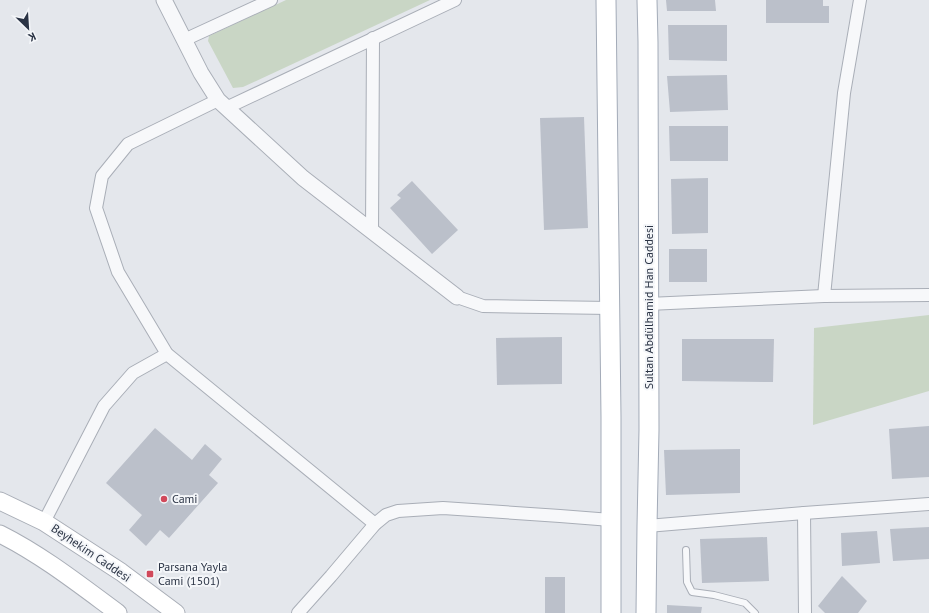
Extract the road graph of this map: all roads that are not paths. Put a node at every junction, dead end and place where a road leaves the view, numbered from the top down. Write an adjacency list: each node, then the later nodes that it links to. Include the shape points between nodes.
1 (164, 0): 8 (street)
2 (271, 0): 8 (street)
3 (455, 0): 7 (street)
4 (606, 0): 15 (main road)
5 (647, 0): 14 (main road, Sultan Abdülhamid Han Caddesi)
6 (860, 0): 12 (street, via 844,93)
7 (373, 38): 9 (street); 10 (street)
8 (184, 40): 9 (street, via 201,73)
9 (222, 104): 10 (street, via 302,178); 16 (street, via 128,144 102,176 96,208 118,272)
10 (372, 232): 13 (street)
11 (929, 295): 12 (street)
12 (824, 296): 14 (street)
13 (458, 297): 15 (street, via 483,306)
14 (648, 304): 23 (main road, Sultan Abdülhamid Han Caddesi)
15 (610, 308): 20 (main road)
16 (167, 354): 21 (street, via 133,373 104,406); 22 (street)
17 (0, 501): 21 (main road, Beyhekim Caddesi)
18 (929, 504): 19 (street)
19 (804, 513): 23 (street); 32 (street)
20 (611, 520): 22 (street, via 443,508 398,511 386,515); 29 (main road)
21 (44, 522): 27 (main road, Beyhekim Caddesi, via 121,572)
22 (375, 524): 28 (street)
23 (647, 526): 30 (main road, Sultan Abdülhamid Han Caddesi)
24 (0, 534): 26 (main road, via 26,548)
25 (686, 550): 31 (lane, via 687,582 692,592 745,604)
26 (118, 613)
27 (176, 613)
28 (298, 613)
29 (611, 613)
30 (646, 613)
31 (755, 613)
32 (806, 613)

